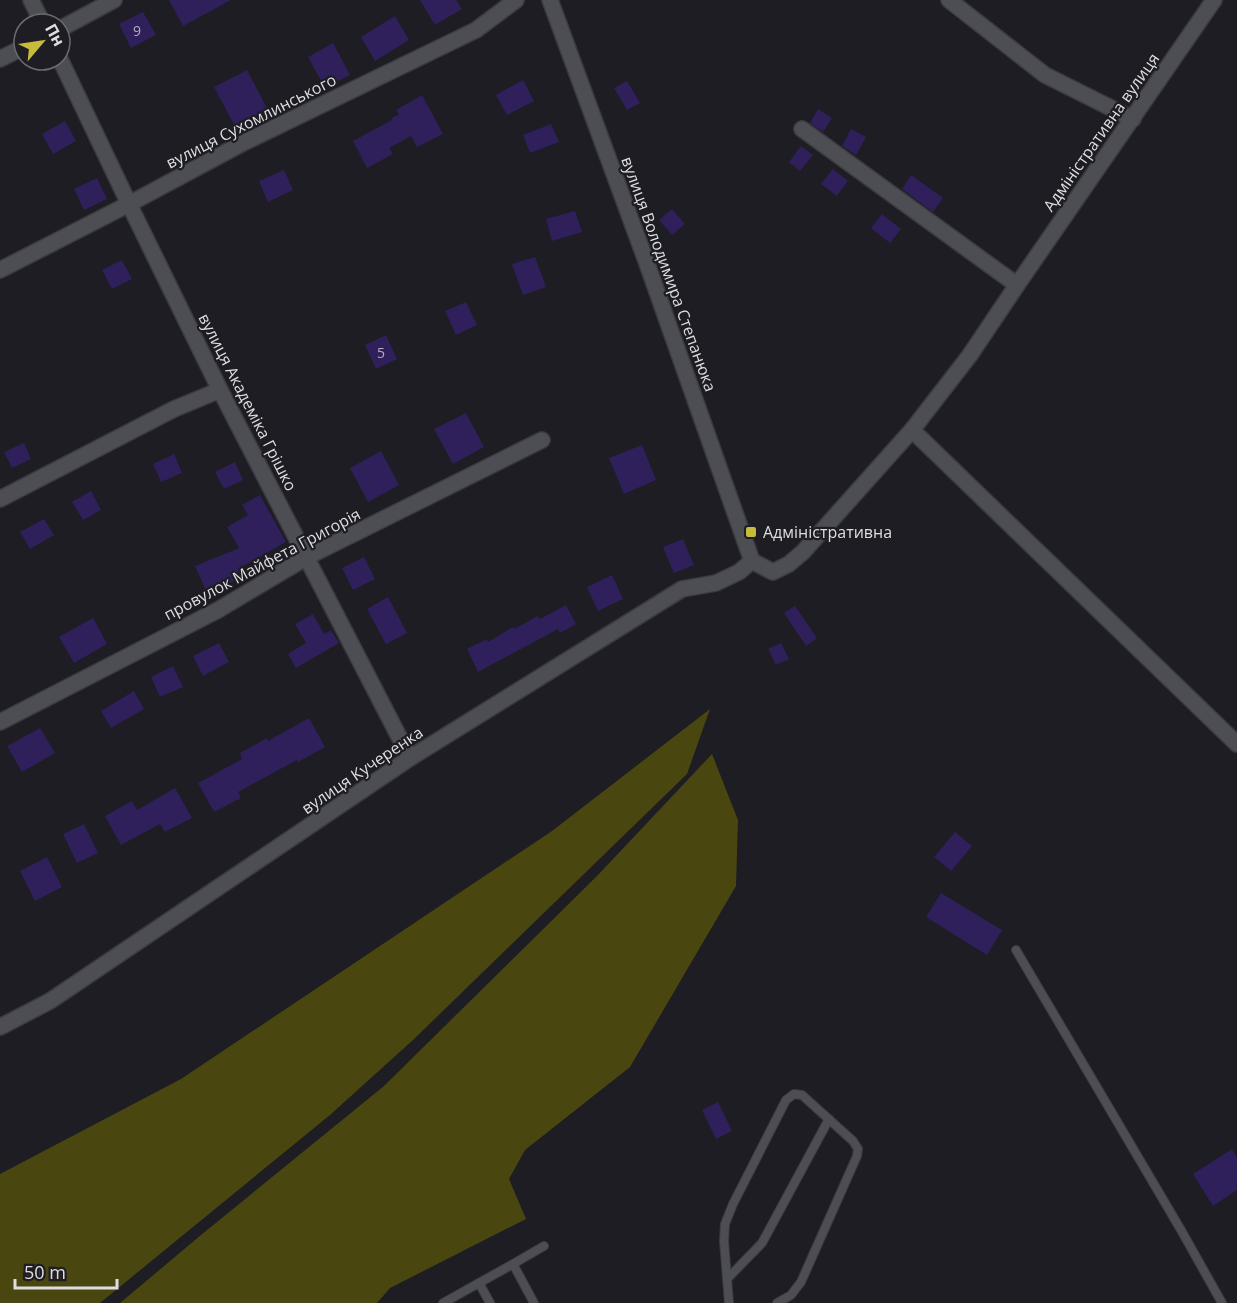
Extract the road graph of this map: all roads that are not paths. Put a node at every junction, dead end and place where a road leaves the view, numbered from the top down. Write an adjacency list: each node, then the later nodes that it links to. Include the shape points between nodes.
1 (114, 0): 6 (street)
2 (516, 0): 10 (street, вулиця Сухомлинського, via 476,30 243,143)
3 (550, 0): 18 (street, вулиця Володимира Степанюка)
4 (949, 0): 8 (street, via 1045,75)
5 (1214, 0): 8 (street, Адміністративна вулиця)
6 (72, 23)
7 (67, 72): 10 (street, вулиця Академіка Грішко)
8 (1132, 118): 12 (street, Адміністративна вулиця)
9 (802, 129): 12 (street)
10 (129, 204): 11 (street, вулиця Сухомлинського); 13 (street, вулиця Академіка Грішко)
11 (0, 270)
12 (1017, 285): 14 (street, Адміністративна вулиця, via 970,356)
13 (220, 390): 16 (street, via 174,409); 17 (street, вулиця Академіка Грішко)
14 (912, 430): 18 (street, Адміністративна вулиця, via 789,564 773,573); 20 (street)
15 (542, 440): 17 (street, провулок Майфета Григорія)
16 (0, 499)
17 (307, 558): 19 (street, провулок Майфета Григорія, via 218,610); 21 (street, вулиця Академіка Грішко)
18 (752, 561): 21 (street, вулиця Кучеренка, via 716,583 682,589)
19 (0, 722)
20 (1237, 744)
21 (410, 758): 23 (street, вулиця Кучеренка, via 50,1001)
22 (1016, 950): 34 (lane)
23 (0, 1027)
24 (829, 1119): 27 (lane, via 762,1244); 27 (lane, via 802,1095 794,1094 786,1100 725,1224); 33 (lane, via 853,1141 857,1156 801,1282)
25 (544, 1246): 26 (lane)
26 (513, 1264): 28 (lane); 31 (lane)
27 (727, 1279): 32 (lane)
28 (479, 1283): 29 (lane); 30 (lane)
29 (443, 1303)
30 (490, 1303)
31 (534, 1303)
32 (729, 1303)
33 (777, 1303)
34 (1222, 1303)

